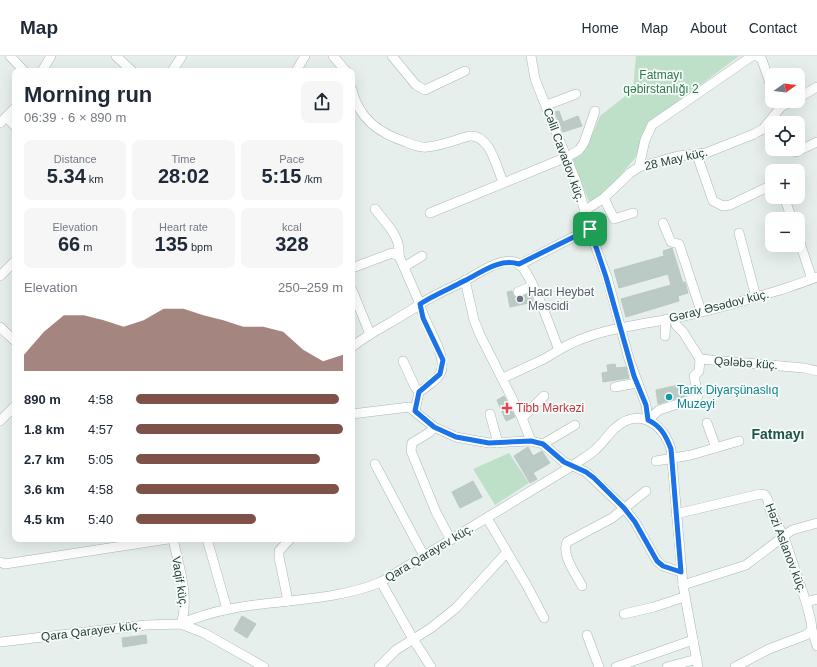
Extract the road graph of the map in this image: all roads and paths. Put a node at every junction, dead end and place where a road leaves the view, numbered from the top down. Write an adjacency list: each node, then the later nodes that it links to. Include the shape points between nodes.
1 (10, 56): 9 (street)
2 (51, 56): 10 (street)
3 (116, 56): 11 (street)
4 (182, 56): 12 (street)
5 (305, 56): 13 (street)
6 (333, 56): 14 (street)
7 (392, 56): 16 (street, via 416,84 425,90)
8 (531, 56): 21 (street, Cəlil Cavadov küç.)
9 (21, 68)
10 (44, 68)
11 (129, 68)
12 (174, 68)
13 (298, 68)
14 (343, 68)
15 (765, 69): 31 (street, via 758,56 752,56 652,125 645,140)
16 (465, 71)
17 (817, 87): 19 (street)
18 (576, 94): 21 (street)
19 (805, 94)
20 (355, 98): 32 (street, via 365,117 381,132 391,137 426,148 475,135 483,139)
21 (546, 105): 30 (street, Cəlil Cavadov küç.)
22 (780, 108): 29 (street, 28 May küç., via 763,129)
23 (12, 111): 25 (street)
24 (595, 111): 30 (street, via 584,143 579,150)
25 (3, 120): 26 (street)
26 (12, 124)
27 (817, 142): 28 (street)
28 (805, 148)
29 (697, 155): 31 (street, 28 May küç., via 678,156); 33 (street, via 713,201 719,205 730,205)
30 (567, 157): 32 (street); 36 (street, Cəlil Cavadov küç.)
31 (639, 167): 34 (street, 28 May küç.)
32 (503, 182): 37 (street)
33 (765, 188)
34 (604, 198): 36 (street, 28 May küç.); 38 (street, via 614,219)
35 (375, 209): 43 (street, via 398,240)
36 (584, 211): 40 (street, Cəlil Cavadov küç.)
37 (430, 213)
38 (633, 213)
39 (663, 223): 57 (street, via 671,242 680,247)
40 (590, 229): 46 (street); 60 (street, Cəlil Cavadov küç.)
41 (739, 232): 55 (street)
42 (804, 252): 50 (street)
43 (399, 256): 47 (street, via 392,253); 48 (street)
44 (422, 256): 48 (street)
45 (12, 264): 49 (street)
46 (519, 264): 51 (street, via 498,264); 52 (street)
47 (355, 267)
48 (404, 267): 56 (street)
49 (0, 276)
50 (815, 278): 55 (street, Gəray Əsədov küç.)
51 (465, 280): 56 (street); 69 (street, via 474,320)
52 (532, 286): 53 (street); 65 (street)
53 (518, 292)
54 (355, 297): 61 (street)
55 (756, 297): 57 (street, Gəray Əsədov küç.)
56 (420, 304): 61 (street, via 404,316); 72 (street, via 423,318 443,360 440,374)
57 (701, 311): 58 (street, Gəray Əsədov küç.)
58 (670, 319): 60 (street, Gəray Əsədov küç.); 62 (street); 66 (street, Qələbə küç., via 683,332)
59 (0, 327): 63 (street)
60 (620, 328): 65 (street, Gəray Əsədov küç., via 586,337); 70 (street, Cəlil Cavadov küç.)
61 (370, 334): 64 (street)
62 (665, 336)
63 (12, 338)
64 (355, 345)
65 (559, 350): 69 (street, Gəray Əsədov küç., via 544,360)
66 (700, 359): 68 (street, Qələbə küç.); 79 (street, via 699,371 694,376 694,398 659,410)
67 (403, 361): 72 (street)
68 (817, 371)
69 (503, 378): 78 (street)
70 (637, 383): 71 (street); 79 (street, Cəlil Cavadov küç., via 646,405)
71 (615, 387)
72 (419, 392): 75 (street)
73 (544, 396): 78 (street)
74 (12, 409): 80 (street)
75 (415, 411): 76 (street, via 403,406); 83 (street)
76 (355, 414)
77 (490, 414): 86 (street)
78 (522, 418): 84 (street)
79 (648, 420): 89 (street, via 664,433); 92 (street, Qara Qarayev küç., via 633,420 618,426 594,451)
80 (0, 421)
81 (707, 423): 88 (street)
82 (575, 425): 87 (street)
83 (434, 427): 86 (street, via 456,437); 99 (street, via 412,443 411,451 436,512)
84 (531, 441): 86 (street); 87 (street)
85 (739, 441): 88 (street)
86 (498, 443)
87 (543, 444): 92 (street)
88 (716, 448): 89 (street)
89 (672, 458): 90 (street); 95 (street)
90 (656, 461)
91 (375, 464): 105 (street)
92 (572, 466): 94 (street, via 594,478); 96 (street, Qara Qarayev küç.)
93 (646, 491): 94 (street)
94 (624, 508): 107 (street, via 657,561 663,566); 110 (street, via 602,524 566,542 564,547 567,558)
95 (676, 514): 98 (street, Həzi Aslanov küç., via 760,494 765,495); 107 (street)
96 (487, 518): 99 (street, Qara Qarayev küç.); 104 (street)
97 (817, 523): 98 (street, via 792,530)
98 (784, 537): 109 (street, via 746,566); 114 (street, Həzi Aslanov küç.)
99 (451, 540): 105 (street, Qara Qarayev küç.)
100 (148, 542): 106 (street, via 5,564)
101 (174, 542): 118 (street, Vaqif küç., via 186,600 186,611)
102 (208, 542): 115 (street)
103 (287, 542): 113 (street, via 279,552 279,557)
104 (507, 552): 117 (street); 121 (street, via 456,608)
105 (424, 556): 108 (street, Qara Qarayev küç.)
106 (0, 562)
107 (681, 572): 109 (street)
108 (381, 582): 113 (street, Qara Qarayev küç., via 347,593); 121 (street)
109 (683, 585): 111 (street)
110 (582, 586)
111 (684, 597): 116 (street, via 654,608); 122 (street)
112 (817, 599): 114 (street)
113 (288, 601): 115 (street, Qara Qarayev küç.)
114 (806, 602): 119 (street, Həzi Aslanov küç.)
115 (227, 609): 118 (street, Qara Qarayev küç., via 208,613)
116 (624, 614)
117 (544, 618)
118 (181, 624): 123 (street, Qara Qarayev küç., via 146,625); 126 (street, Qara Qarayev küç., via 204,633)
119 (812, 630): 124 (street, Həzi Aslanov küç.); 132 (street)
120 (587, 635): 129 (street)
121 (413, 639): 127 (street, via 396,650); 128 (street)
122 (693, 640): 125 (street); 130 (street)
123 (0, 642)
124 (817, 646)
125 (698, 663): 131 (street)
126 (260, 666)
127 (379, 667)
128 (431, 667)
129 (599, 667)
130 (616, 667)
131 (667, 667)
132 (735, 667)

